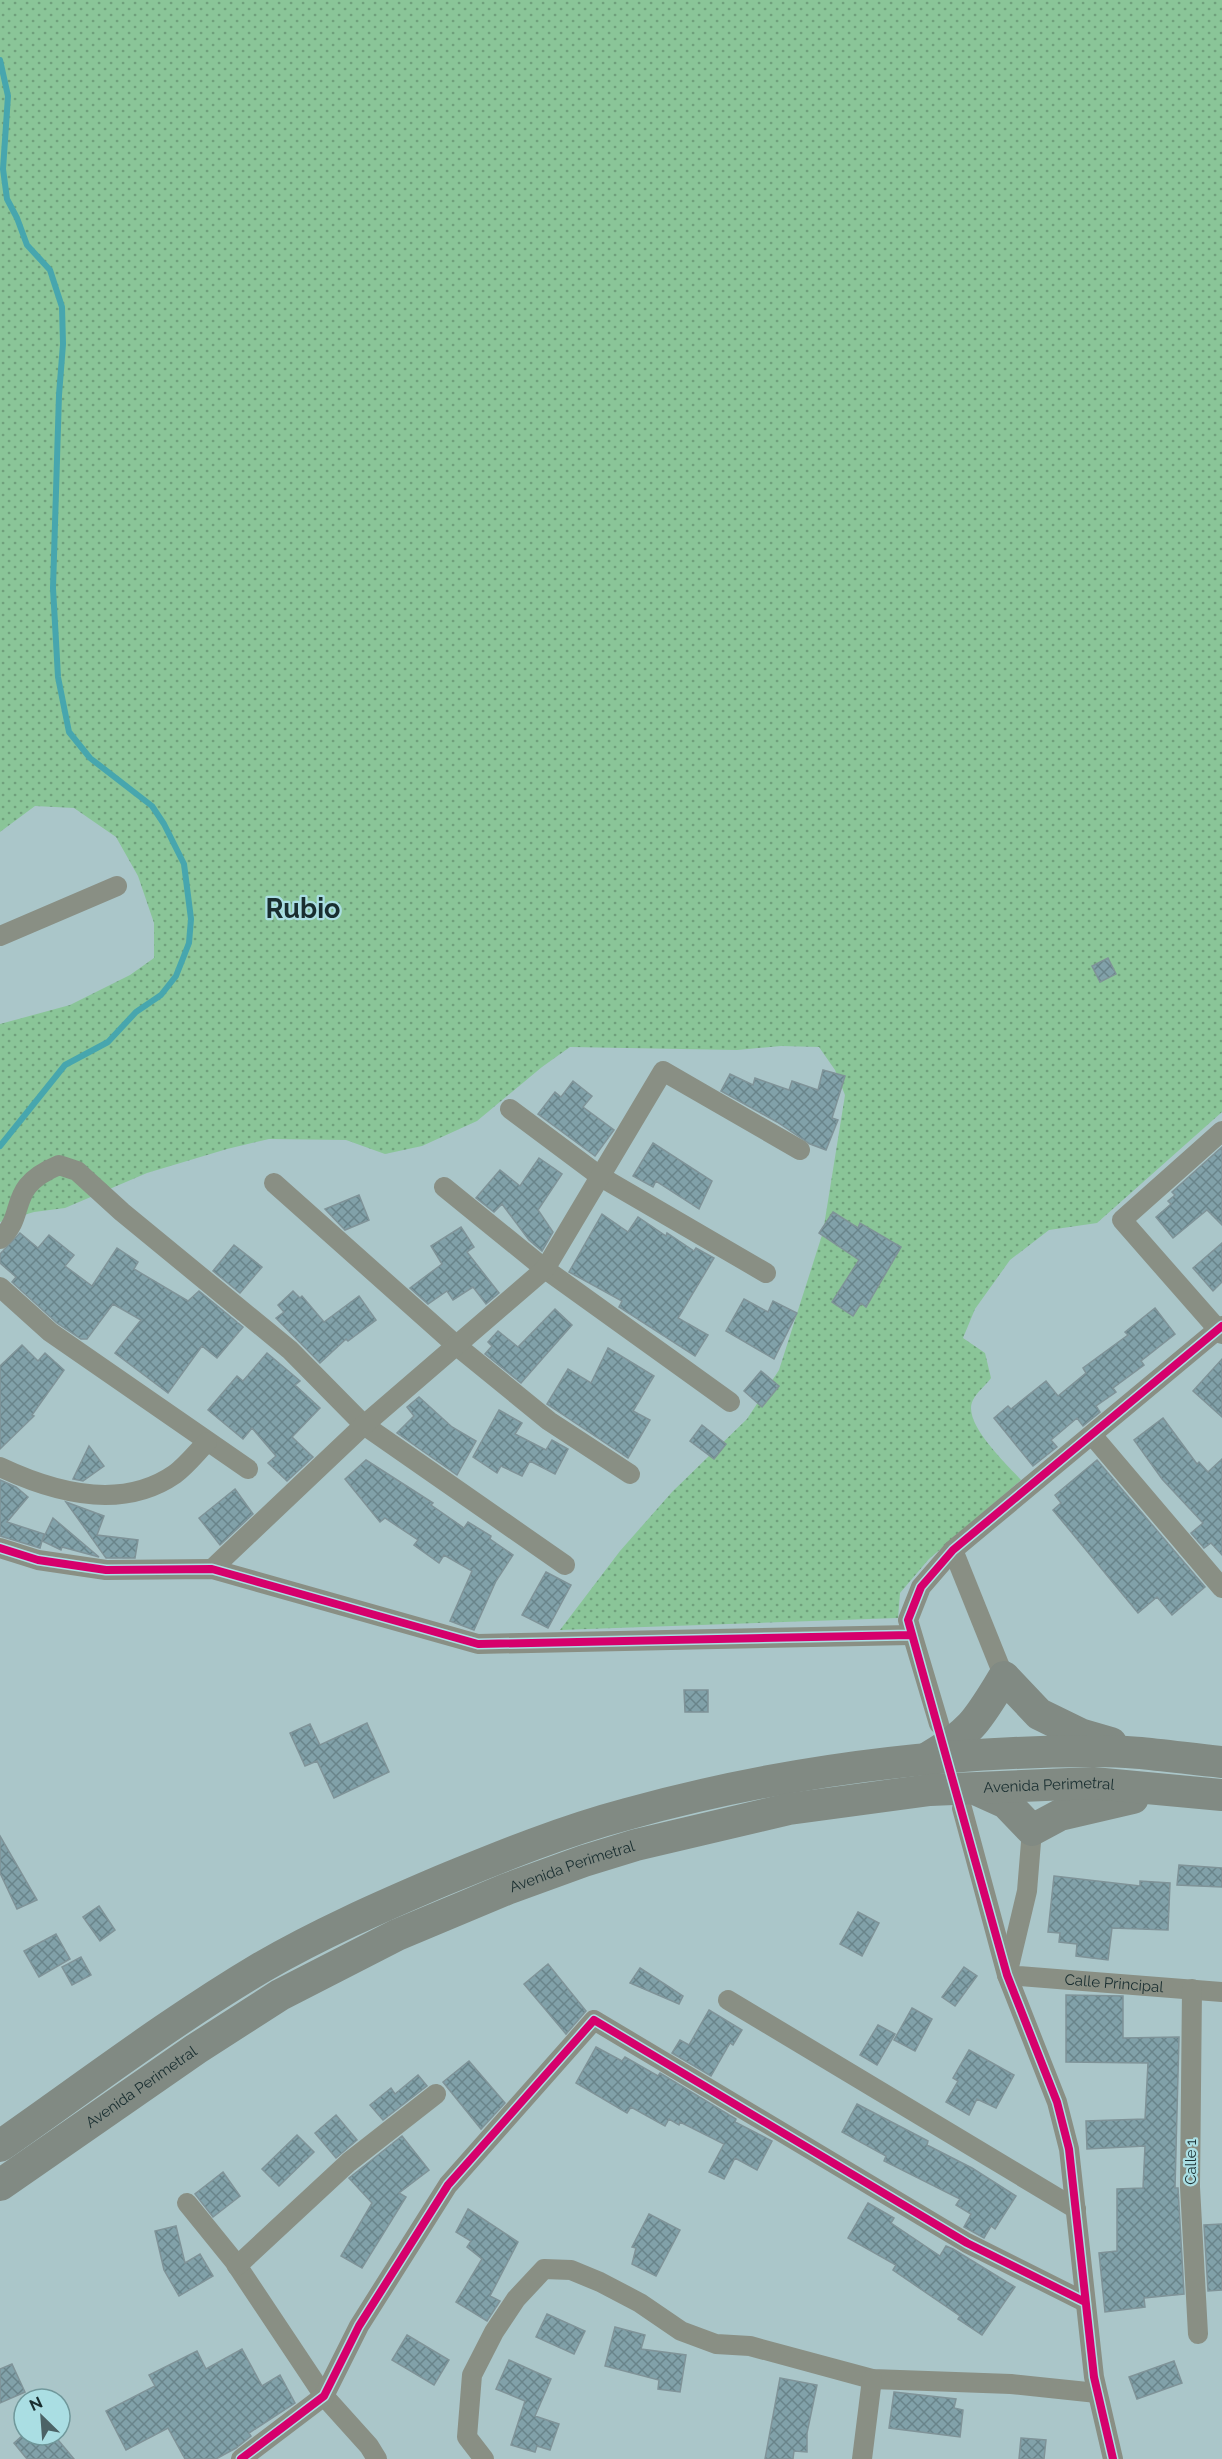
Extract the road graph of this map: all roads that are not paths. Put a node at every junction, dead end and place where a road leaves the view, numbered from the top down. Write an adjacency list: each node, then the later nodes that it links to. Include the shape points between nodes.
1 (117, 886): 2 (street)
2 (0, 936)
3 (510, 1109): 6 (street)
4 (1222, 1131): 13 (street, via 1122,1220)
5 (800, 1150): 6 (street, via 663,1071)
6 (601, 1177): 10 (street); 11 (street)
7 (274, 1182): 14 (street)
8 (444, 1186): 10 (street)
9 (0, 1239): 16 (street, via 30,1181 59,1165 77,1171 290,1350)
10 (545, 1269): 14 (street); 15 (street)
11 (765, 1273)
12 (0, 1287): 18 (street, via 50,1332)
13 (1221, 1330): 17 (street)
14 (457, 1346): 16 (street); 21 (street, via 549,1421)
15 (730, 1402)
16 (364, 1425): 24 (street); 25 (street)
17 (1092, 1435): 23 (street); 26 (street)
18 (207, 1442): 19 (street, via 175,1474 143,1491 106,1495 71,1492 30,1481); 20 (street)
19 (0, 1467)
20 (248, 1469)
21 (630, 1473)
22 (0, 1548): 25 (street, via 38,1560 106,1570)
23 (953, 1550): 27 (street, via 921,1587 908,1620); 28 (street)
24 (565, 1564)
25 (212, 1569): 27 (street, via 478,1644)
26 (1222, 1588)
27 (911, 1635): 29 (street)
28 (1004, 1677): 30 (main road, via 1039,1714 1080,1734); 31 (main road, via 974,1724)
29 (939, 1724)
30 (1155, 1756): 31 (main road, via 1094,1750); 32 (main road)
31 (927, 1757): 42 (main road, via 784,1778 628,1814 495,1859 393,1901 263,1967)
32 (1222, 1762)
33 (1175, 1791): 34 (main road, Avenida Perimetral); 35 (main road, Avenida Perimetral, via 1093,1783); 36 (main road, via 1101,1803 1060,1815)
34 (1222, 1795)
35 (968, 1798): 36 (main road, via 1006,1803); 37 (street); 43 (main road, Avenida Perimetral, via 930,1790 789,1809 636,1845 507,1889 397,1935 280,1995)
36 (1032, 1830): 37 (street, via 1027,1891)
37 (1007, 1975): 38 (street, Calle Principal); 45 (street, via 1057,2102 1069,2149)
38 (1192, 1989): 39 (street, Calle Principal); 48 (street, Calle 1, via 1190,2187)
39 (1222, 1992)
40 (728, 2000): 45 (street)
41 (436, 2094): 46 (street, via 349,2162)
42 (0, 2146)
43 (0, 2185)
44 (187, 2203): 46 (street)
45 (1076, 2209): 47 (street)
46 (237, 2266): 51 (street)
47 (1085, 2302): 50 (street); 51 (street, via 967,2242 594,2020 448,2185 359,2326)
48 (1198, 2334)
49 (872, 2379): 50 (street, via 1011,2384); 54 (street, via 750,2346 716,2344 681,2331 600,2282 571,2270 544,2269 494,2331 472,2375 467,2437); 55 (street)
50 (1097, 2393): 56 (street)
51 (324, 2396): 52 (street); 53 (street)
52 (242, 2459)
53 (377, 2459)
54 (484, 2459)
55 (862, 2459)
56 (1113, 2459)

